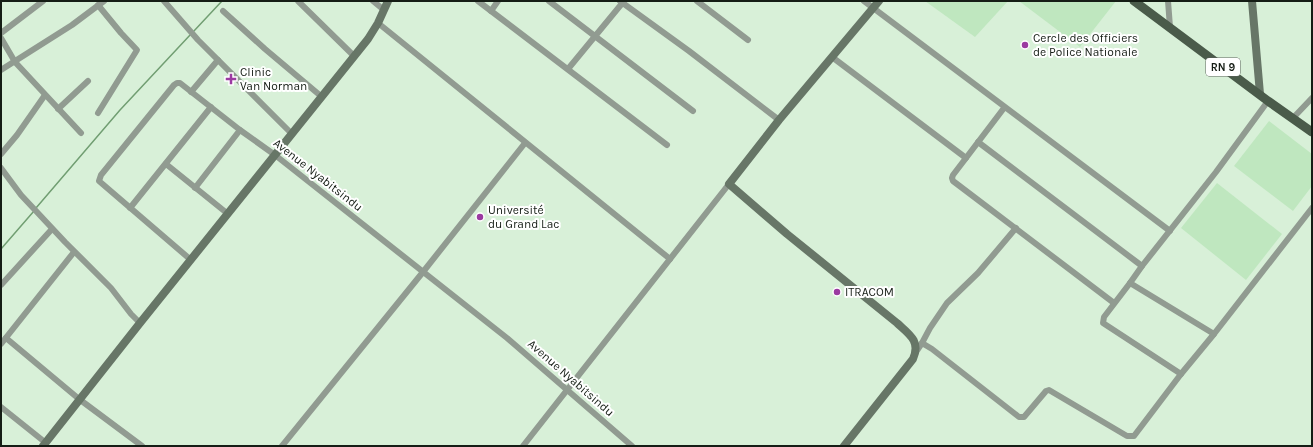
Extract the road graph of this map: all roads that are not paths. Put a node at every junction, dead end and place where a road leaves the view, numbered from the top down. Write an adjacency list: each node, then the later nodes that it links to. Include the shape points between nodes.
1 (42, 1): 24 (street)
2 (104, 1): 17 (street)
3 (164, 1): 30 (street)
4 (300, 1): 28 (street)
5 (373, 1): 19 (street)
6 (388, 1): 19 (street)
7 (478, 1): 21 (street)
8 (498, 1): 21 (street)
9 (548, 1): 25 (street)
10 (698, 1): 27 (street)
11 (864, 1): 18 (street)
12 (879, 1): 18 (street)
13 (1134, 1): 23 (main road, RN 9)
14 (1168, 1): 23 (street)
15 (1252, 1): 36 (street)
16 (622, 2): 25 (street); 47 (street)
17 (98, 5): 31 (street); 45 (street, via 137,50)
18 (873, 9): 29 (street); 42 (street)
19 (384, 10): 22 (street)
20 (223, 11): 38 (street)
21 (491, 11): 32 (street)
22 (378, 23): 28 (street); 53 (street)
23 (1170, 27): 36 (main road, RN 9)
24 (1, 33)
25 (596, 36): 32 (street); 44 (street)
26 (1, 38): 31 (street)
27 (748, 40)
28 (354, 56): 38 (street)
29 (832, 58): 47 (street); 57 (street)
30 (218, 60): 35 (street); 51 (street)
31 (15, 62): 33 (street); 37 (street)
32 (568, 69): 54 (street)
33 (1, 70)
34 (88, 81): 43 (street)
35 (191, 92): 41 (street, Avenue Nyabitsindu); 62 (street, Avenue Nyabitsindu, via 180,84 174,85 99,178 100,183)
36 (1260, 94): 40 (main road, RN 9)
37 (45, 95): 43 (street); 55 (street)
38 (322, 97): 51 (street)
39 (1312, 98): 46 (street)
40 (1268, 101): 46 (main road, RN 9); 67 (street)
41 (211, 107): 48 (street, Avenue Nyabitsindu); 58 (street)
42 (1004, 108): 52 (street); 67 (street)
43 (58, 109): 49 (street)
44 (693, 111)
45 (98, 113)
46 (1293, 118): 50 (main road, RN 9)
47 (779, 120): 60 (street)
48 (240, 130): 56 (street, Avenue Nyabitsindu); 61 (street)
49 (81, 132)
50 (1312, 132)
51 (292, 134): 56 (street)
52 (978, 142): 57 (street); 71 (street)
53 (525, 143): 69 (street); 72 (street)
54 (667, 145)
55 (1, 154)
56 (275, 155): 64 (street); 72 (street, Avenue Nyabitsindu)
57 (966, 158): 65 (street, via 953,175 953,180)
58 (166, 164): 61 (street); 62 (street)
59 (1, 169): 66 (street)
60 (729, 184): 69 (street); 81 (street, via 897,323 913,339)
61 (195, 188): 64 (street)
62 (130, 208): 70 (street, Avenue Nyabitsindu)
63 (1312, 208): 77 (street)
64 (228, 214): 70 (street)
65 (1016, 228): 75 (street); 79 (street, via 978,273 947,303)
66 (52, 229): 68 (street); 74 (street)
67 (1170, 231): 71 (street)
68 (74, 252): 76 (street, via 111,288); 78 (street)
69 (670, 258): 83 (street)
70 (191, 260): 76 (street)
71 (1142, 266): 73 (street)
72 (423, 272): 83 (street, Avenue Nyabitsindu); 88 (street)
73 (1130, 283): 75 (street); 77 (street)
74 (1, 285)
75 (1114, 303): 82 (street, via 1103,320 1104,325)
76 (140, 323): 84 (street)
77 (1214, 334): 82 (street)
78 (6, 338): 80 (street); 84 (street)
79 (922, 343): 81 (street); 82 (street, via 1018,417 1024,417 1046,391 1050,390 1130,437 1137,434)
80 (1, 344)
81 (916, 352): 91 (street)
82 (1181, 374)
83 (568, 390): 89 (street); 90 (street, Avenue Nyabitsindu)
84 (79, 399): 86 (street); 87 (street)
85 (1, 407): 86 (street)
86 (45, 444)
87 (142, 446)
88 (282, 446)
89 (523, 446)
90 (632, 446)
91 (844, 446)

